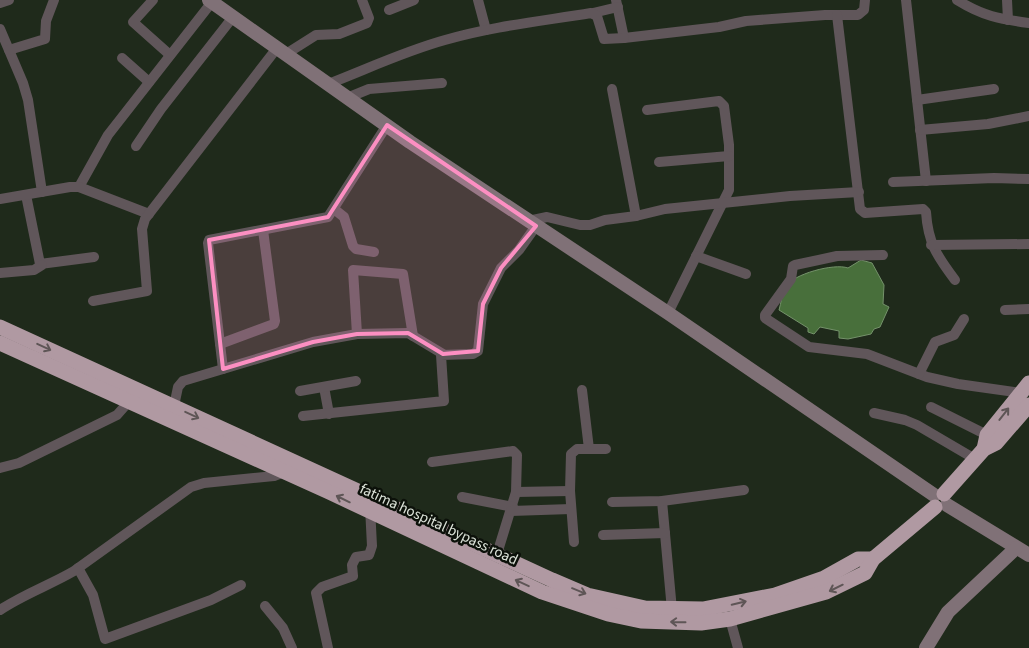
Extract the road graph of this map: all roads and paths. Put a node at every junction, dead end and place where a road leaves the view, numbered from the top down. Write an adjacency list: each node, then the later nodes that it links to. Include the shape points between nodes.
1 (9, 0): 13 (street)
2 (54, 0): 25 (street, via 46,21 45,39)
3 (153, 0): 27 (street, via 133,22)
4 (362, 0): 26 (street, via 367,22 339,34 316,35)
5 (414, 0): 15 (street)
6 (478, 0): 23 (street)
7 (865, 0): 18 (street, via 864,10 858,15)
8 (906, 0): 35 (street)
9 (957, 0): 16 (street)
10 (976, 0): 16 (street)
11 (1007, 0): 20 (street)
12 (210, 1): 19 (main road); 27 (street)
13 (0, 3)
14 (617, 4): 17 (street); 24 (street)
15 (389, 10)
16 (976, 12): 20 (street)
17 (593, 14): 23 (street); 24 (street, via 604,39)
18 (837, 15): 24 (street, via 746,21); 48 (street)
19 (233, 17): 26 (main road); 40 (street)
20 (1008, 20): 21 (street)
21 (1029, 23)
22 (0, 29): 25 (street)
23 (486, 30): 31 (street, via 421,48)
24 (624, 38)
25 (9, 50): 47 (street, via 28,100)
26 (282, 51): 31 (main road); 53 (street)
27 (170, 55): 29 (street)
28 (122, 58): 29 (street)
29 (149, 82): 46 (street, via 104,141)
30 (442, 83): 34 (street, via 368,89)
31 (328, 84): 34 (main road)
32 (612, 89): 54 (street)
33 (994, 89): 35 (street)
34 (347, 98): 38 (main road)
35 (917, 100): 39 (street)
36 (646, 110): 41 (street, via 719,101 724,106)
37 (1029, 116): 39 (street, via 988,124)
38 (387, 125): 52 (street); 55 (main road)
39 (920, 130): 44 (street)
40 (136, 146)
41 (729, 156): 42 (street); 51 (street, via 729,190)
42 (659, 162)
43 (1029, 179): 44 (street)
44 (926, 181): 45 (street)
45 (893, 182)
46 (79, 187): 47 (street); 53 (street)
47 (42, 192): 49 (street)
48 (859, 192): 51 (street); 58 (street, via 860,209 865,213 923,209)
49 (26, 194): 50 (street); 63 (street)
50 (0, 199)
51 (722, 203): 54 (street, via 665,209); 61 (street)
52 (334, 210): 56 (street, via 323,219); 59 (street, via 344,217 353,246)
53 (149, 214): 67 (street, via 142,229 147,291)
54 (636, 216): 55 (street, via 580,225 547,216)
55 (532, 223): 70 (main road); 78 (street, via 519,250 501,268 483,304 478,351)
56 (263, 230): 77 (street, via 274,324); 77 (street, via 209,240)
57 (1029, 244): 58 (street)
58 (931, 245): 66 (street)
59 (374, 252)
60 (883, 255): 80 (street, via 836,256 795,264 791,280 765,318 810,348 867,354)
61 (696, 256): 65 (street); 70 (street)
62 (94, 257): 63 (street)
63 (42, 264): 64 (street, via 37,270)
64 (0, 273)
65 (746, 274)
66 (955, 280)
67 (93, 301)
68 (1029, 309): 69 (street)
69 (1005, 310)
70 (668, 313): 103 (main road)
71 (964, 319): 80 (street, via 954,335 933,345)
72 (0, 328): 76 (highway, fatima hospital bypass road)
73 (357, 334): 74 (street, via 408,333); 74 (street, via 353,270 403,274); 79 (street, via 313,342)
74 (413, 336): 78 (street)
75 (0, 343): 76 (highway, fatima hospital bypass road)
76 (21, 344): 86 (highway, fatima hospital bypass road)
77 (220, 344): 79 (street)
78 (443, 354): 90 (street, via 440,357 444,398 441,403)
79 (223, 369): 87 (street, via 183,381 178,387)
80 (920, 374): 85 (street, via 958,384)
81 (356, 381): 82 (street)
82 (324, 386): 84 (street); 90 (street)
83 (582, 390): 93 (street)
84 (300, 391)
85 (1026, 394): 92 (highway, fatima hospital bypass road, via 996,443)
86 (133, 395): 87 (highway, fatima hospital bypass road); 96 (street, via 117,415 19,463); 97 (highway, fatima hospital bypass road)
87 (174, 406): 101 (highway, fatima hospital bypass road, one-way to 101)
88 (931, 407): 92 (street)
89 (874, 413): 92 (street, via 905,420)
90 (328, 414): 91 (street)
91 (302, 416)
92 (982, 448): 103 (highway, fatima hospital bypass road)
93 (589, 449): 94 (street); 99 (street, via 576,449 571,454)
94 (606, 449)
95 (432, 462): 100 (street, via 515,452)
96 (0, 468)
97 (284, 472): 108 (highway, fatima hospital bypass road, one-way to 97); 116 (street, via 192,487)
98 (744, 490): 104 (street)
99 (570, 491): 100 (street); 107 (street)
100 (516, 492): 106 (street)
101 (369, 496): 108 (street); 113 (highway, fatima hospital bypass road)
102 (462, 497): 106 (street)
103 (940, 500): 112 (main road); 115 (highway, fatima hospital bypass road)
104 (662, 501): 105 (street); 109 (street)
105 (612, 502)
106 (512, 509): 107 (street); 113 (street)
107 (571, 509): 111 (street)
108 (370, 512): 119 (highway, fatima hospital bypass road, one-way to 108, via 542,592); 125 (street, via 372,546 369,555 356,557 352,565 353,576 322,587 316,593)
109 (664, 533): 110 (street); 121 (street)
110 (603, 535)
111 (574, 542)
112 (1016, 548): 114 (main road); 127 (main road, via 948,612)
113 (497, 554): 119 (highway, fatima hospital bypass road, one-way to 119)
114 (1029, 555)
115 (873, 559): 121 (highway, fatima hospital bypass road, one-way to 115, via 703,609 775,595 824,578 858,559); 122 (highway, fatima hospital bypass road, one-way to 122, via 865,573 826,592)
116 (78, 568): 120 (street); 123 (street, via 93,595)
117 (241, 585): 123 (street)
118 (265, 606): 124 (street, via 283,628)
119 (614, 609): 121 (highway, fatima hospital bypass road); 122 (highway, fatima hospital bypass road, one-way to 119, via 701,623 641,621)
120 (0, 610)
121 (672, 610)
122 (730, 618): 126 (street)
123 (107, 644)
124 (292, 648)
125 (328, 648)
126 (738, 648)
127 (926, 648)

